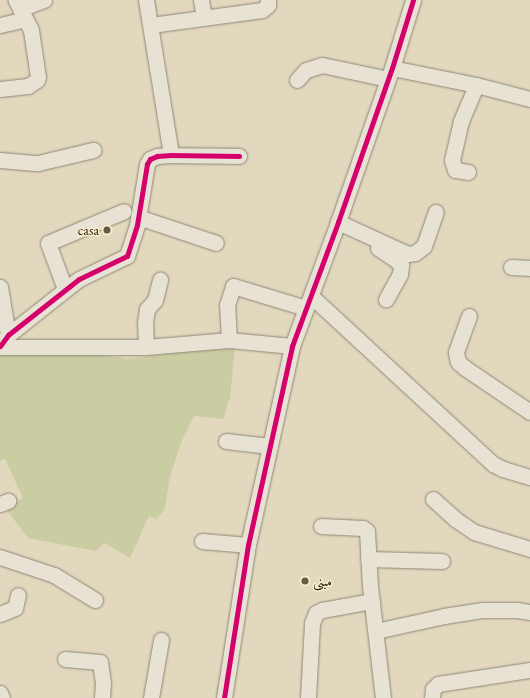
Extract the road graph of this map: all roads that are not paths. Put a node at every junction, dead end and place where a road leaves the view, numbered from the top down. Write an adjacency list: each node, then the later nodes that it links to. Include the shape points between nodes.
1 (44, 0): 6 (street)
2 (146, 0): 9 (street)
3 (201, 0): 7 (street)
4 (268, 0): 7 (street, via 268,5 262,10)
5 (413, 0): 10 (street)
6 (20, 9): 8 (street); 13 (street, via 31,30 38,77 28,86)
7 (204, 17): 9 (street)
8 (0, 25)
9 (151, 25): 16 (street)
10 (390, 73): 11 (street, via 322,65 306,70); 12 (street); 23 (street)
11 (297, 80)
12 (476, 85): 14 (street); 19 (street, via 461,121 452,160 455,170)
13 (0, 89)
14 (530, 99)
15 (93, 150): 18 (street, via 38,163)
16 (171, 154): 17 (street); 22 (street, via 157,156 150,159 147,164)
17 (239, 156)
18 (0, 160)
19 (468, 172)
20 (124, 211): 29 (street, via 48,243)
21 (436, 212): 23 (street, via 420,252 408,254)
22 (138, 217): 24 (street); 29 (street, via 127,256 79,278)
23 (337, 225): 30 (street, via 385,253 400,265 400,274); 31 (street)
24 (216, 243)
25 (511, 267): 26 (street)
26 (530, 268)
27 (160, 280): 36 (street, via 155,300 147,309)
28 (0, 286): 34 (street)
29 (65, 289): 34 (street)
30 (386, 299)
31 (309, 302): 33 (street, via 233,286 227,306); 35 (street); 40 (street, via 493,464)
32 (469, 316): 37 (street, via 456,352 458,362)
33 (230, 340): 35 (street); 36 (street)
34 (3, 343): 36 (street)
35 (292, 346): 39 (street)
36 (146, 347)
37 (530, 412)
38 (226, 441): 39 (street)
39 (270, 446): 44 (street)
40 (530, 477)
41 (433, 499): 45 (street, via 474,532)
42 (321, 526): 47 (street, via 366,529)
43 (202, 541): 44 (street)
44 (248, 545): 62 (street)
45 (530, 549)
46 (0, 557): 50 (street, via 54,576)
47 (368, 559): 48 (street); 51 (street)
48 (442, 561)
49 (18, 595): 53 (street, via 15,608)
50 (95, 600)
51 (372, 601): 54 (street); 63 (street, via 316,613 312,623)
52 (530, 612): 54 (street, via 483,610)
53 (0, 614)
54 (376, 631): 64 (street)
55 (161, 640): 61 (street)
56 (65, 659): 60 (street, via 100,662)
57 (530, 670): 65 (street, via 438,684 433,689)
58 (0, 693): 59 (street)
59 (2, 698)
60 (102, 698)
61 (151, 698)
62 (224, 698)
63 (308, 698)
64 (383, 698)
65 (432, 698)

